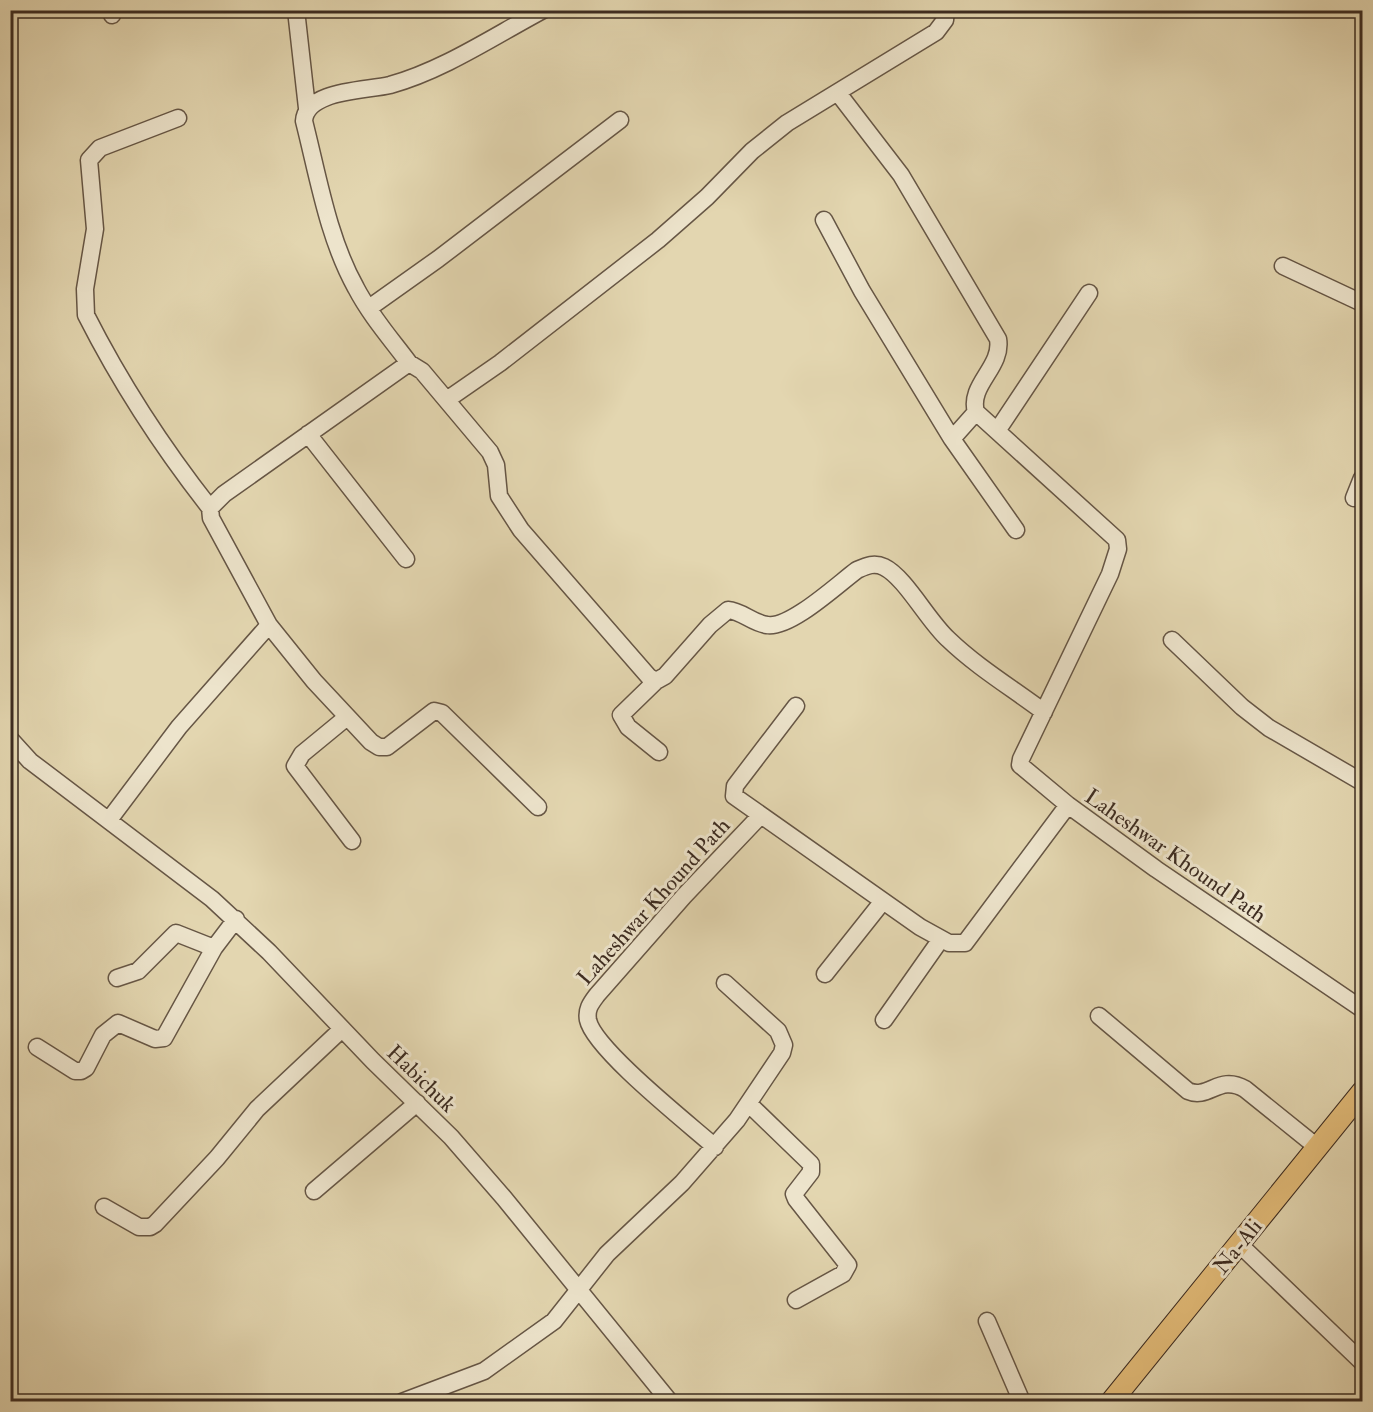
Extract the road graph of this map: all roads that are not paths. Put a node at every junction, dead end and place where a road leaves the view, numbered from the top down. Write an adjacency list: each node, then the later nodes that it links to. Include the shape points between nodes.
1 (296, 10): 5 (street)
2 (543, 10): 5 (street, via 438,66 390,84 319,99)
3 (946, 10): 4 (street, via 945,20 936,32)
4 (838, 93): 14 (street, via 787,123 658,240); 15 (street, via 901,175 998,339 997,359 975,395)
5 (307, 108): 12 (street, via 304,121 334,232 355,288)
6 (178, 118): 21 (street, via 100,148 89,160 95,229 84,302 86,315 134,402)
7 (620, 120): 12 (street)
8 (824, 220): 18 (street, via 862,291)
9 (1284, 266): 11 (street)
10 (1089, 293): 16 (street)
11 (1362, 303)
12 (369, 308): 13 (street)
13 (409, 363): 14 (street); 17 (street)
14 (448, 399): 26 (street, via 490,452 496,465 499,496 521,530 633,661)
15 (976, 412): 16 (street); 18 (street)
16 (997, 431): 28 (street, via 1117,540 1110,574)
17 (308, 434): 21 (street); 23 (street)
18 (952, 439): 22 (street)
19 (1362, 478): 20 (street)
20 (1354, 498)
21 (210, 508): 24 (street, via 215,528)
22 (1016, 530)
23 (406, 560)
24 (269, 625): 29 (street); 36 (street, via 172,736)
25 (1172, 640): 32 (street, via 1269,728)
26 (656, 681): 28 (street, via 728,610 760,624 779,625 858,570 877,564 894,574 960,651); 31 (street, via 621,715 628,727)
27 (796, 706): 35 (street, Laheshwar Khound Path, via 733,791)
28 (1044, 712): 33 (street, via 1020,765)
29 (347, 717): 34 (street, via 371,742 387,747 434,711 442,713); 37 (street, via 302,754 295,766)
30 (10, 739): 36 (street, Habichuk, via 30,761)
31 (659, 752)
32 (1362, 782)
33 (1068, 805): 40 (street, Laheshwar Khound Path, via 965,943 958,945); 45 (street, Laheshwar Khound Path)
34 (538, 807)
35 (760, 816): 38 (street, Laheshwar Khound Path, via 819,853); 53 (street, Laheshwar Khound Path, via 684,896 587,1011 589,1023 611,1053)
36 (109, 820): 39 (street, Habichuk)
37 (352, 841)
38 (883, 901): 40 (street, Laheshwar Khound Path); 42 (street)
39 (236, 919): 41 (street); 48 (street, Habichuk)
40 (941, 939): 47 (street)
41 (214, 948): 43 (street, via 176,933 138,971); 49 (street, via 164,1038 155,1039 118,1023 104,1035 81,1071)
42 (825, 974)
43 (117, 978)
44 (724, 983): 52 (street, via 783,1039 782,1053)
45 (1362, 1009)
46 (1099, 1016): 54 (street, via 1188,1091 1199,1093 1234,1083)
47 (884, 1020)
48 (342, 1029): 51 (street, Habichuk); 56 (street, via 264,1102 155,1224 139,1227)
49 (37, 1047)
50 (1362, 1092): 54 (main road, Na-Ali)
51 (417, 1103): 55 (street); 58 (street, Habichuk)
52 (749, 1104): 53 (street); 59 (street, via 811,1164 811,1172 794,1194 848,1265 843,1274)
53 (715, 1147): 58 (street, via 618,1242)
54 (1317, 1147): 57 (main road, Na-Ali)
55 (314, 1191)
56 (104, 1207)
57 (1239, 1244): 61 (street); 65 (main road, Na-Ali)
58 (580, 1289): 62 (street, via 554,1321 503,1359 467,1378); 63 (street, Habichuk)
59 (795, 1300)
60 (987, 1321): 64 (street)
61 (1362, 1362)
62 (402, 1401)
63 (670, 1401)
64 (1022, 1401)
65 (1111, 1401)

